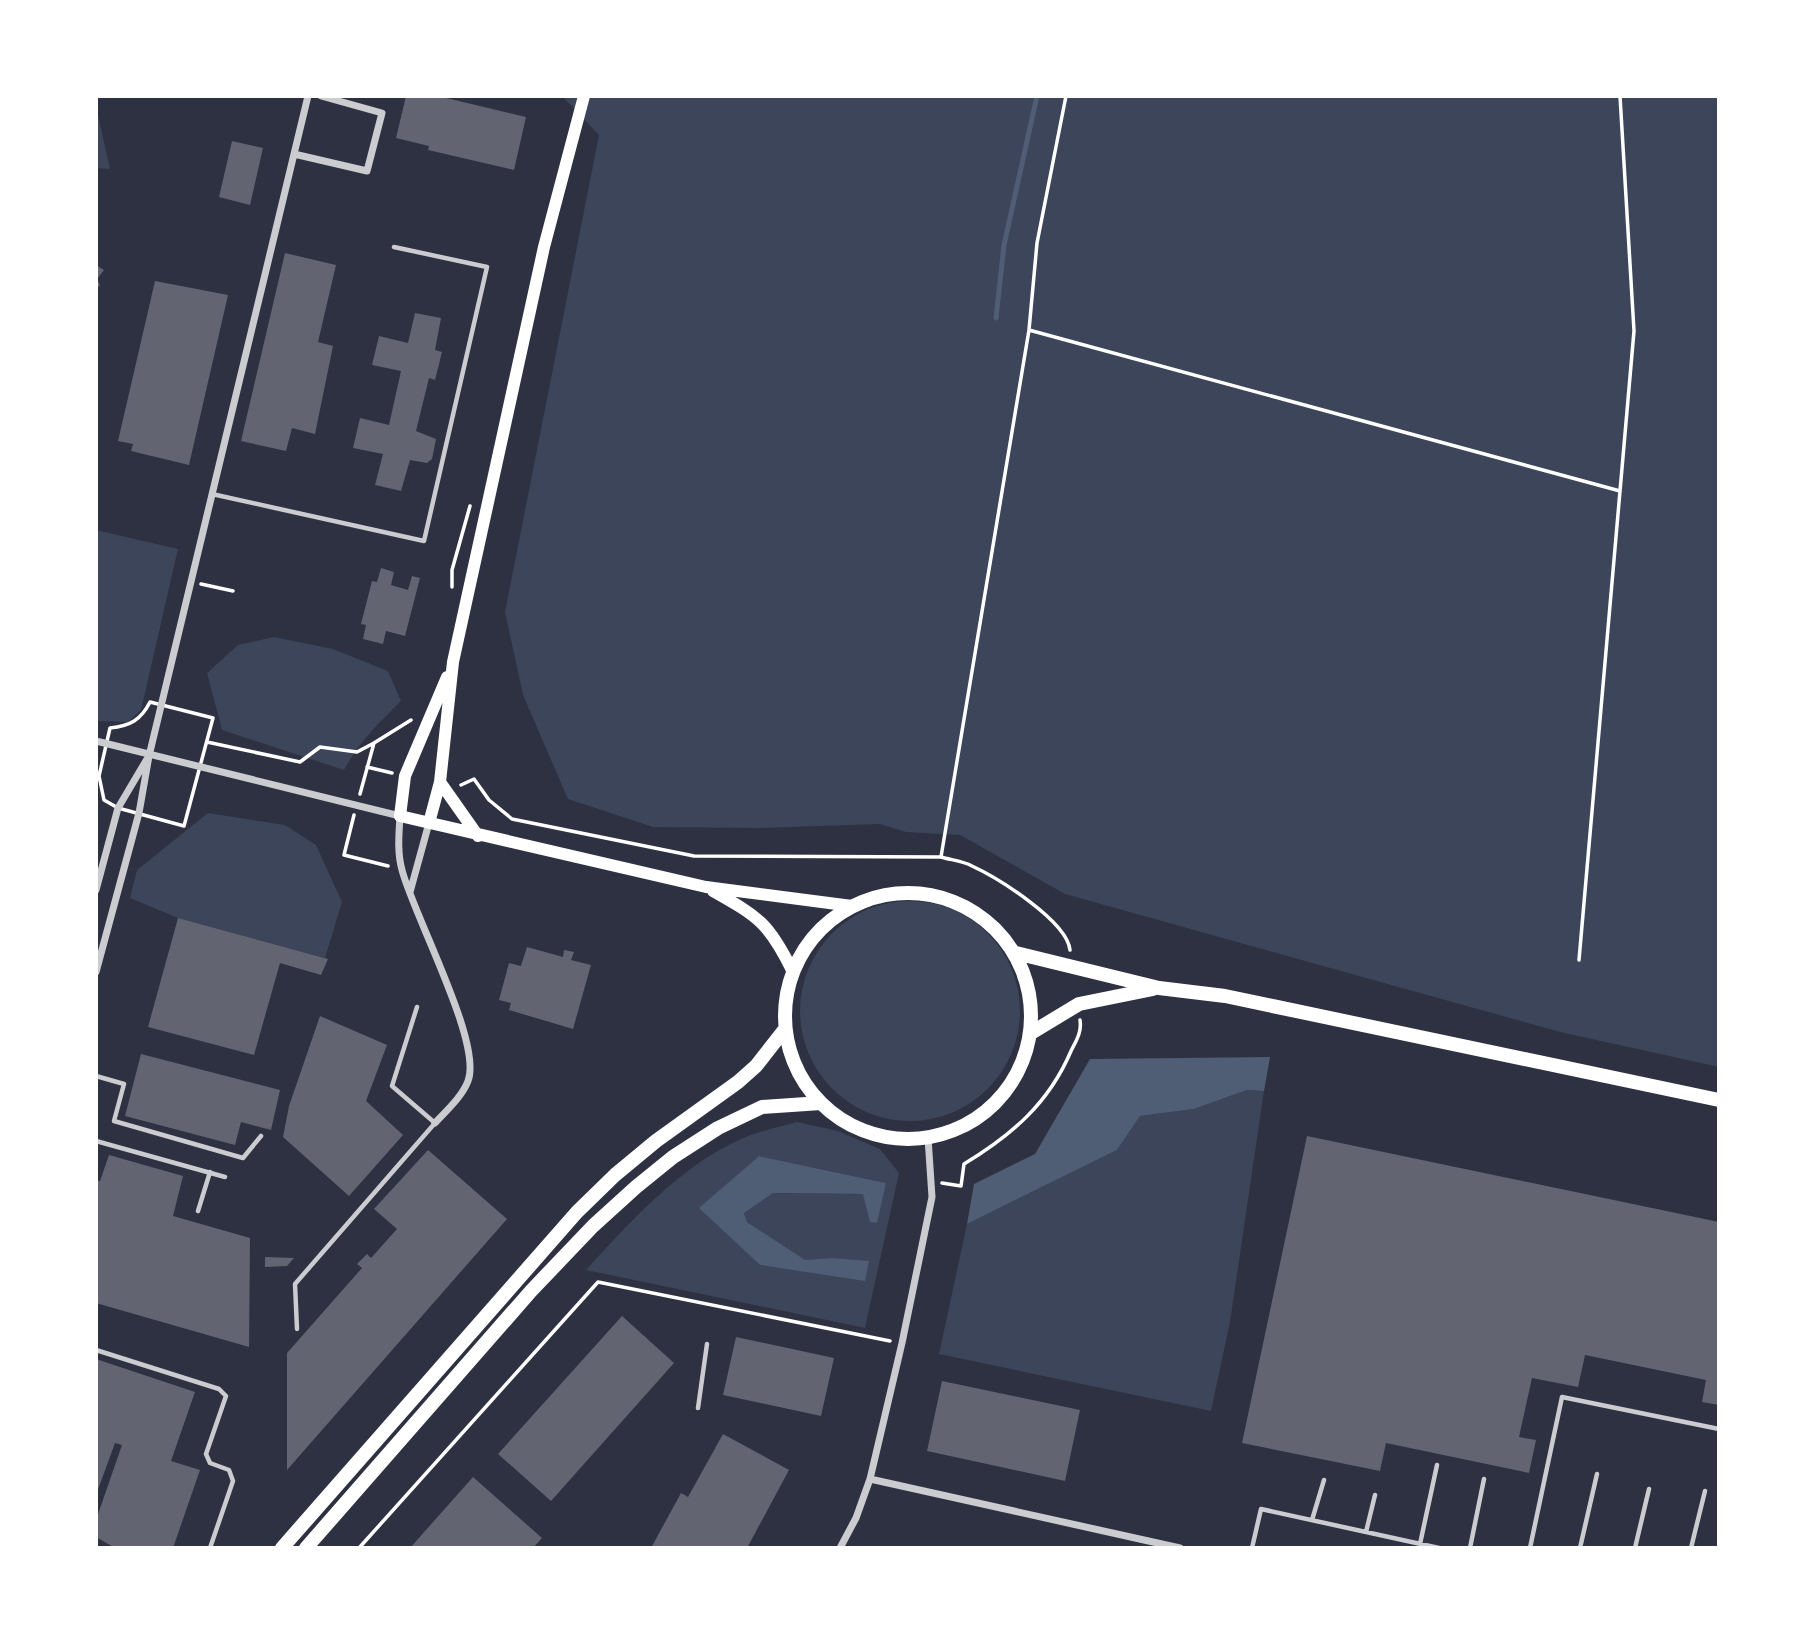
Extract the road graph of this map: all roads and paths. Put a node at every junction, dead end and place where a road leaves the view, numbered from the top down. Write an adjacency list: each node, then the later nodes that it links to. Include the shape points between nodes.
1 (308, 96): 6 (street)
2 (321, 96): 6 (street, via 382,113 367,171)
3 (584, 96): 15 (main road, via 544,247)
4 (1066, 96): 8 (path, via 1037,243)
5 (1620, 96): 9 (path, via 1634,331)
6 (294, 154): 10 (street)
7 (394, 247): 10 (lane, via 487,267 424,541)
8 (1029, 330): 9 (path); 26 (path)
9 (1620, 491): 33 (path)
10 (212, 494): 12 (street)
11 (471, 502): 14 (path, via 452,570)
12 (191, 582): 13 (path); 20 (street)
13 (233, 591)
14 (452, 594)
15 (453, 663): 21 (main road); 23 (main road, via 405,776)
16 (414, 719): 19 (path)
17 (96, 741): 20 (street)
18 (207, 742): 19 (path, via 300,762 320,747 357,751)
19 (373, 743): 22 (path)
20 (149, 756): 22 (street); 29 (street, via 118,808); 34 (street, via 139,813)
21 (439, 782): 24 (main road); 25 (main road)
22 (357, 805): 23 (street); 27 (path, via 344,855)
23 (400, 816): 24 (main road); 27 (street)
24 (429, 823): 25 (main road); 30 (street)
25 (478, 836): 28 (main road)
26 (940, 857)
27 (402, 870): 30 (street)
28 (706, 887): 31 (main road); 35 (main road, via 758,917 774,933)
29 (96, 890)
30 (410, 893): 43 (street, via 458,1017 471,1066 469,1081)
31 (852, 906): 32 (main road, via 887,894 925,893 961,903 992,924); 35 (main road, via 827,923 807,945)
32 (1016, 953): 36 (main road); 39 (main road, via 1030,992)
33 (1579, 960)
34 (96, 972)
35 (793, 972): 38 (main road)
36 (1160, 988): 39 (main road, via 1079,1004); 41 (main road, via 1225,996)
37 (417, 1007): 43 (lane, via 393,1086)
38 (785, 1029): 42 (main road, via 797,1069); 68 (main road, via 738,1082 656,1141 577,1212)
39 (1031, 1033): 45 (main road, via 1019,1070 996,1102 965,1125)
40 (96, 1076): 44 (lane, via 124,1084 114,1121 243,1158)
41 (1719, 1100)
42 (821, 1103): 45 (main road, via 859,1129 904,1139); 69 (main road, via 762,1107 718,1128 636,1187 531,1291)
43 (435, 1123): 50 (lane, via 295,1284)
44 (261, 1136)
45 (928, 1138): 51 (street, via 932,1197)
46 (96, 1142): 47 (lane)
47 (209, 1172): 48 (lane); 49 (lane)
48 (225, 1177)
49 (198, 1210)
50 (297, 1329)
51 (902, 1343): 58 (street); 70 (path, via 598,1282)
52 (707, 1344): 54 (lane)
53 (96, 1350): 67 (lane, via 219,1389 226,1396 206,1454 211,1462 229,1470 233,1480)
54 (698, 1408)
55 (1719, 1429): 76 (lane, via 1562,1396)
56 (1437, 1465): 66 (lane)
57 (1597, 1474): 77 (lane)
58 (870, 1479): 71 (street); 72 (street)
59 (1324, 1479): 64 (lane)
60 (1484, 1479): 75 (lane)
61 (1649, 1489): 78 (lane)
62 (1705, 1491): 79 (lane)
63 (1375, 1495): 65 (lane)
64 (1312, 1520): 65 (lane); 73 (lane, via 1261,1509)
65 (1366, 1532): 66 (lane)
66 (1420, 1544): 74 (lane)
67 (209, 1548)
68 (282, 1548)
69 (306, 1548)
70 (359, 1548)
71 (840, 1548)
72 (1180, 1548)
73 (1252, 1548)
74 (1439, 1548)
75 (1470, 1548)
76 (1530, 1548)
77 (1580, 1548)
78 (1635, 1548)
79 (1691, 1548)

